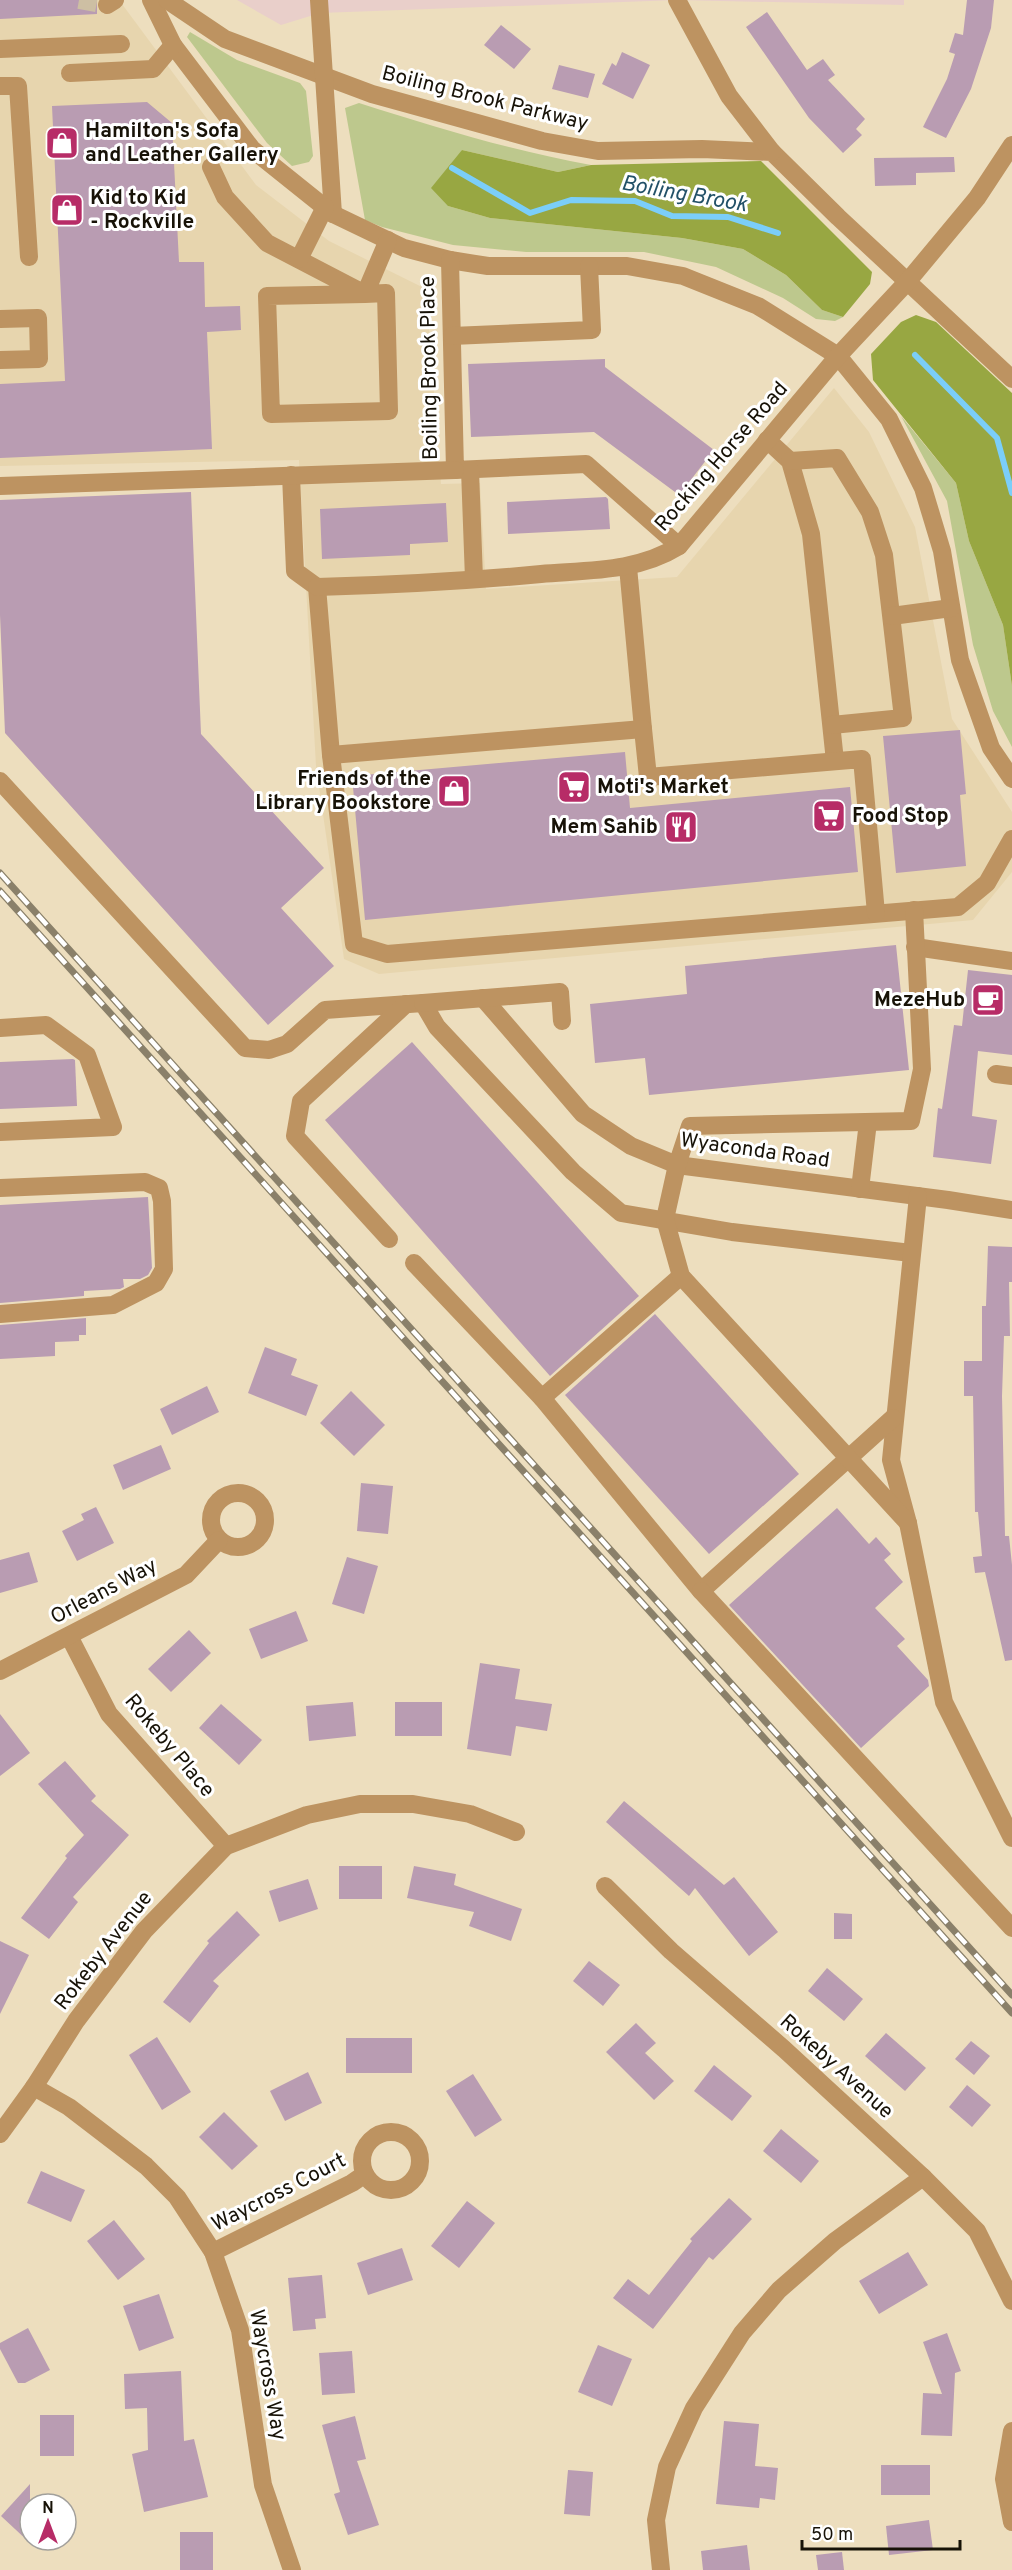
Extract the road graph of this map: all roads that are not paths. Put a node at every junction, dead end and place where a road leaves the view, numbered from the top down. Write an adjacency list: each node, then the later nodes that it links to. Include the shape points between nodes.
1 (151, 0): 6 (street)
2 (167, 0): 9 (street, Boiling Brook Parkway, via 225,39)
3 (319, 0): 9 (street)
4 (677, 0): 12 (street, via 729,96)
5 (121, 44): 7 (street)
6 (173, 45): 8 (street, via 153,69); 14 (street, via 252,149)
7 (0, 49)
8 (70, 73)
9 (323, 75): 12 (street, Boiling Brook Parkway, via 372,94 542,141 598,151); 14 (street)
10 (0, 86): 16 (street, via 18,86)
11 (1012, 145): 20 (street, Rocking Horse Road, via 977,198)
12 (772, 152): 20 (street)
13 (212, 167): 17 (street, via 225,197 267,243)
14 (329, 211): 15 (street); 17 (street)
15 (387, 240): 18 (street); 21 (street)
16 (29, 257)
17 (299, 260): 21 (street)
18 (450, 260): 19 (street, via 488,267); 23 (street, Boiling Brook Place)
19 (589, 267): 23 (street, via 592,330); 24 (street, via 627,267 683,276 758,306)
20 (908, 281): 24 (street, Rocking Horse Road); 26 (street)
21 (365, 294): 21 (street, via 267,296 271,414 389,411 386,293)
22 (0, 320): 25 (street, via 38,318 39,359)
23 (452, 336): 29 (street, Boiling Brook Place)
24 (838, 356): 27 (street, Rocking Horse Road); 36 (street, via 889,419 923,488 942,551)
25 (0, 360)
26 (1012, 379)
27 (767, 440): 28 (street); 32 (street, Rocking Horse Road)
28 (790, 461): 37 (street, via 837,458 870,512 884,555); 38 (street, via 811,534)
29 (462, 470): 30 (street); 32 (street, Boiling Brook Place, via 586,464); 34 (street)
30 (291, 475): 31 (street); 35 (street, via 295,571)
31 (0, 486)
32 (679, 546): 33 (street, Rocking Horse Road, via 661,558)
33 (628, 567): 34 (street, Rocking Horse Road); 39 (street)
34 (474, 579): 35 (street, Rocking Horse Road)
35 (317, 587): 40 (street)
36 (951, 608): 37 (street); 42 (street, via 960,660 992,748)
37 (892, 616): 38 (street, via 903,718)
38 (832, 725): 41 (street)
39 (643, 729): 40 (street); 41 (street, via 648,777)
40 (331, 755): 46 (street, via 354,944 387,954)
41 (835, 761): 46 (street, via 862,759)
42 (1012, 779)
43 (0, 781): 50 (street, via 245,1048 269,1050 287,1044 325,1010)
44 (1012, 839): 45 (street, via 987,883 958,907)
45 (914, 910): 46 (street); 47 (street)
46 (876, 913)
47 (915, 946): 48 (street); 53 (street, via 922,1069 911,1121)
48 (1012, 962)
49 (483, 998): 50 (street); 51 (street, via 560,992); 55 (street, Wyaconda Road, via 584,1114 631,1146)
50 (415, 1003): 60 (street, via 573,1172 621,1212); 61 (street, via 301,1101 295,1136)
51 (562, 1021)
52 (0, 1028): 54 (street, via 46,1025 87,1055 113,1127)
53 (868, 1122): 55 (street, via 690,1126); 57 (street)
54 (0, 1132)
55 (677, 1165): 57 (street, Wyaconda Road); 60 (street)
56 (0, 1188): 65 (street, via 145,1182 159,1188 164,1269 156,1283 113,1305)
57 (860, 1189): 58 (street, Wyaconda Road)
58 (918, 1196): 59 (street, Wyaconda Road); 62 (street)
59 (1012, 1210)
60 (665, 1219): 62 (street, via 732,1232); 64 (street)
61 (389, 1239)
62 (911, 1253): 67 (street)
63 (414, 1263): 66 (street)
64 (681, 1276): 66 (street); 68 (street)
65 (0, 1314)
66 (542, 1398): 71 (street)
67 (893, 1418): 68 (street); 69 (street, via 891,1460)
68 (849, 1458): 69 (street); 71 (street)
69 (908, 1523): 75 (street, via 944,1702)
70 (219, 1540): 72 (street, Orleans Way, via 186,1575)
71 (701, 1591): 78 (street)
72 (69, 1636): 73 (street, Orleans Way); 76 (street, Rokeby Place, via 109,1714)
73 (0, 1671)
74 (516, 1832): 76 (street, Rokeby Avenue, via 470,1814 413,1804 360,1804 307,1815)
75 (1012, 1838)
76 (226, 1846): 79 (street, Rokeby Avenue, via 144,1931 76,2021)
77 (605, 1886): 82 (street, Rokeby Avenue, via 671,1951)
78 (1012, 1928)
79 (34, 2088): 80 (street, Rokeby Avenue); 83 (street, Waycross Way, via 69,2108 146,2166 177,2197)
80 (0, 2134)
81 (365, 2174): 83 (street, Waycross Court)
82 (923, 2177): 84 (street, Rokeby Avenue, via 977,2231); 88 (street, via 779,2290 742,2333 694,2408 667,2467 656,2520)
83 (213, 2252): 87 (street, Waycross Way, via 240,2330 263,2485)
84 (1012, 2301)
85 (1012, 2432): 86 (street, via 1004,2479)
86 (1012, 2522)
87 (292, 2570)
88 (661, 2570)

